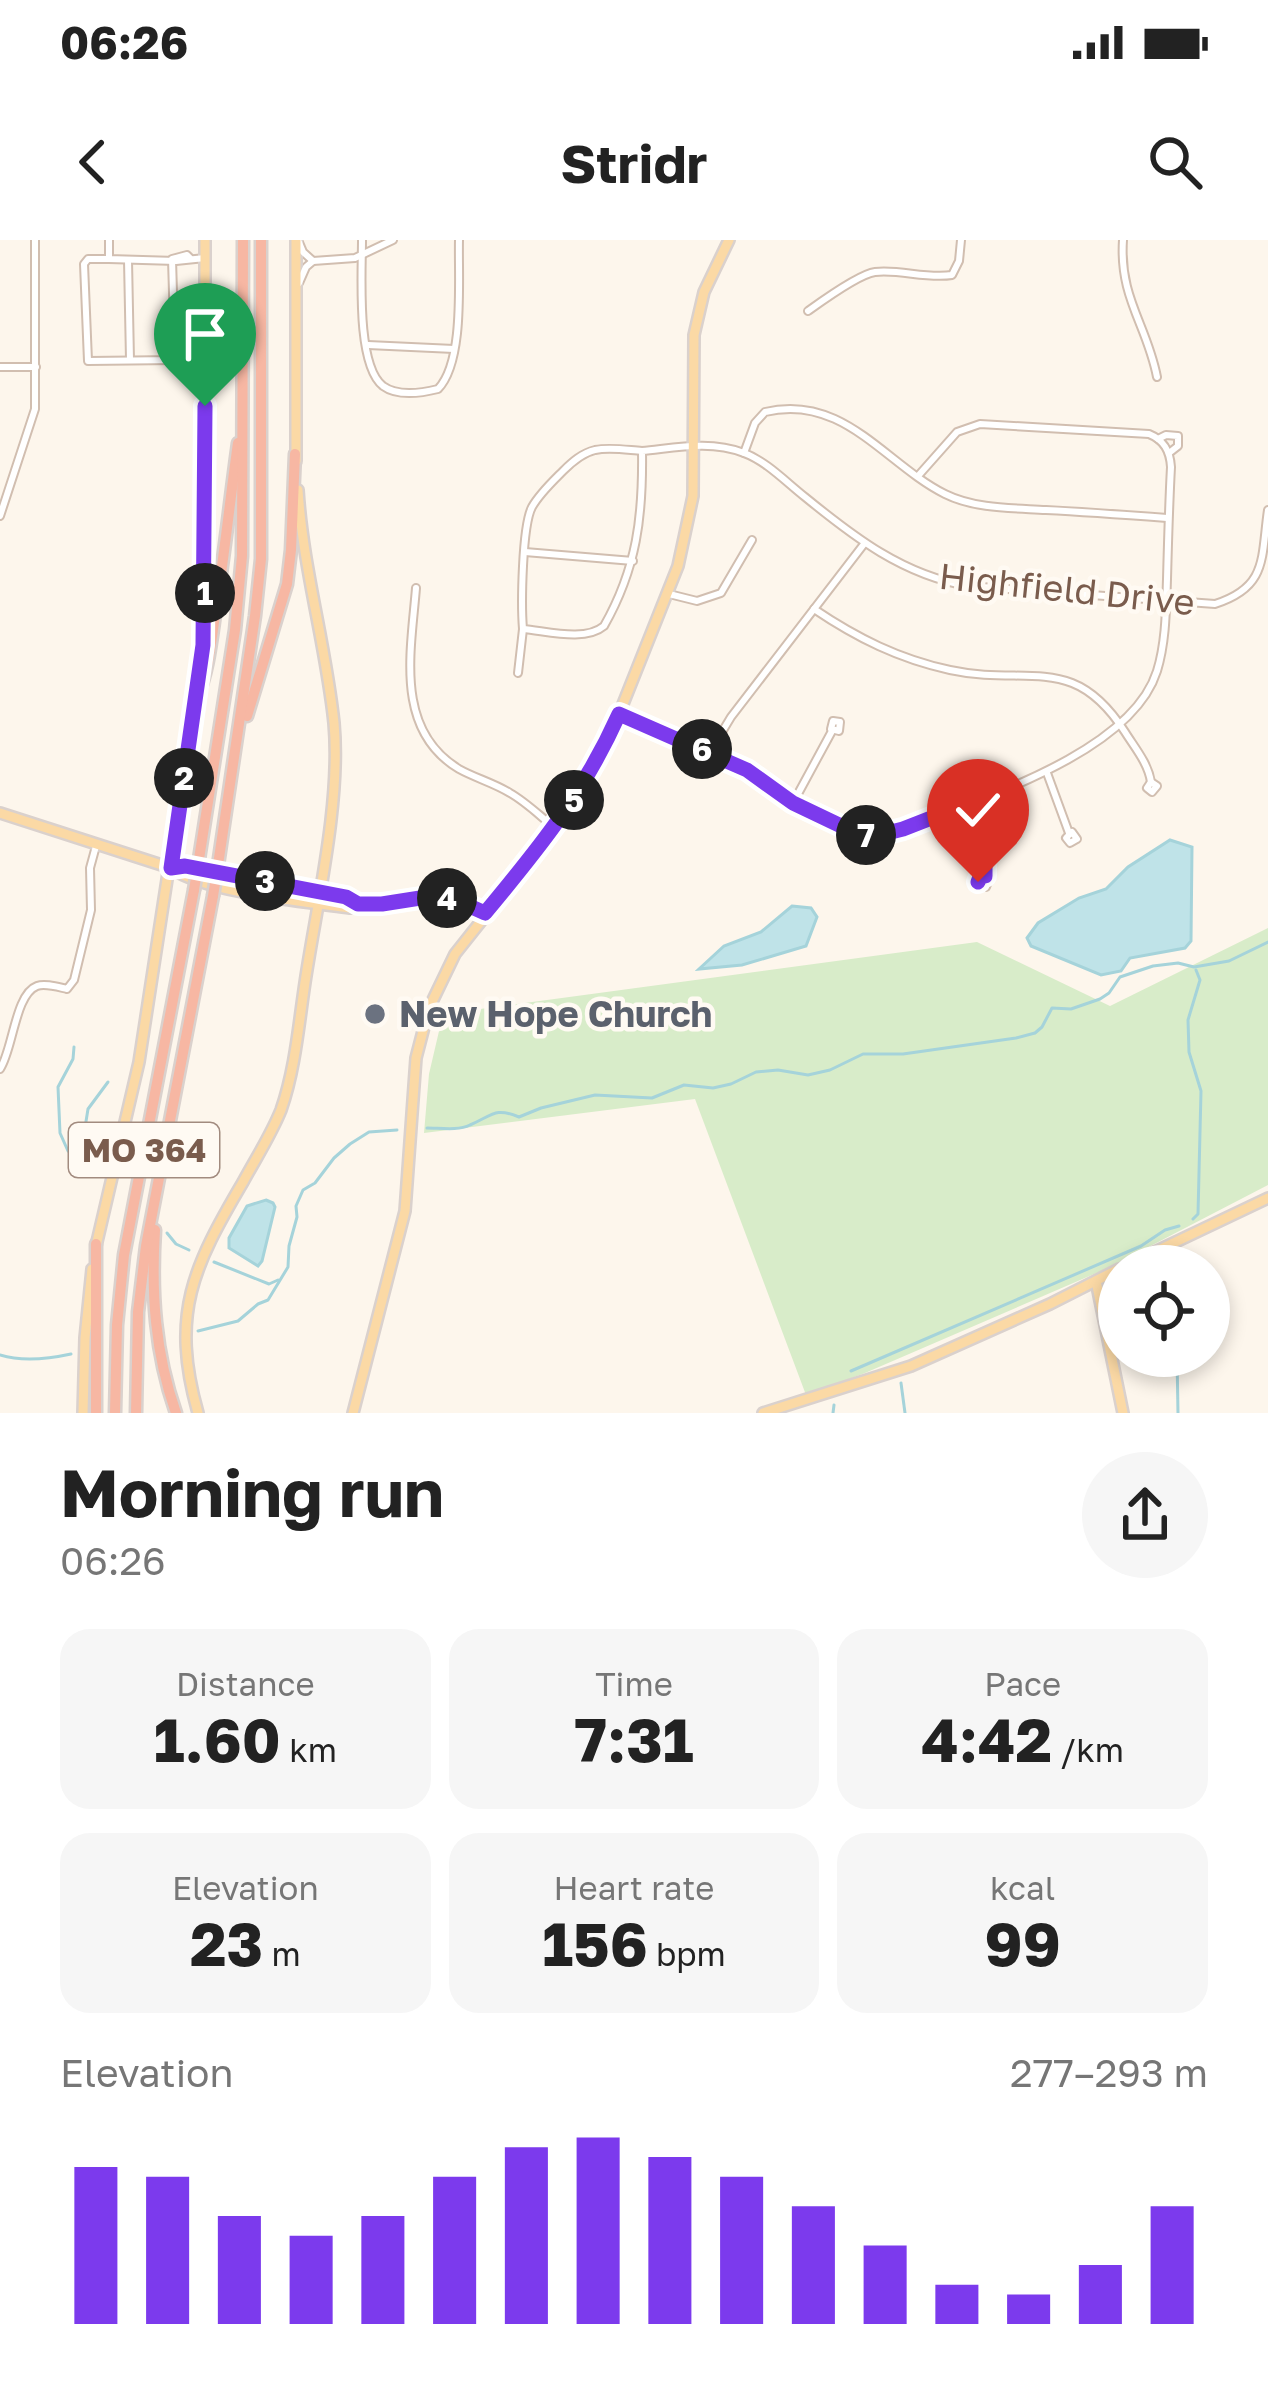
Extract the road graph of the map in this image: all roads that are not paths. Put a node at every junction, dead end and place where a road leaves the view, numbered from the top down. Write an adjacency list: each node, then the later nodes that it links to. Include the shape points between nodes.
1 (35, 240): 25 (street)
2 (109, 240): 15 (street)
3 (205, 240): 14 (main road)
4 (243, 240): 27 (highway, MO 364)
5 (261, 240): 53 (highway, MO 364, via 261,559)
6 (297, 240): 18 (street); 19 (main road)
7 (362, 240): 13 (street)
8 (393, 240): 13 (street)
9 (459, 240): 22 (street)
10 (729, 240): 29 (main road, via 694,335)
11 (961, 240): 20 (street, via 952,275 863,275)
12 (1124, 240): 26 (street, via 1129,300)
13 (362, 254): 18 (street); 21 (street)
14 (205, 258): 16 (street); 48 (main road, via 206,600)
15 (109, 259): 17 (street); 23 (street, via 84,264 87,358)
16 (172, 259): 17 (street); 23 (street, via 175,360)
17 (128, 260): 23 (street)
18 (313, 261): 19 (street)
19 (297, 289): 33 (main road)
20 (808, 311)
21 (366, 345): 22 (street); 22 (street, via 380,383 410,393 443,386)
22 (454, 349)
23 (130, 360)
24 (0, 367): 25 (street)
25 (36, 367): 36 (street, via 32,424)
26 (1156, 377)
27 (243, 410): 48 (highway); 74 (highway, MO 364, bridge, via 240,581 194,890 124,1255)
28 (1158, 439): 30 (street); 30 (street, via 1178,436 1178,446); 34 (street, via 980,424 957,432)
29 (691, 447): 31 (street, Highfield Drive); 32 (street, Highfield Drive); 43 (main road, via 689,519)
30 (1167, 450): 37 (street)
31 (642, 451): 40 (street, Highfield Drive, via 595,450 573,461 532,506); 41 (street)
32 (744, 453): 34 (street, via 760,416 789,410 843,422); 39 (street, Highfield Drive)
33 (295, 454): 53 (highway, via 287,584); 64 (main road, via 335,742)
34 (918, 476): 37 (street, via 947,496 984,506)
35 (1268, 510): 44 (street, Highfield Drive, via 1263,567 1246,590 1215,604)
36 (0, 516)
37 (1169, 518): 44 (street)
38 (752, 540): 43 (street, via 722,593 697,601)
39 (863, 544): 44 (street, Highfield Drive, via 948,583); 45 (street)
40 (526, 552): 41 (street); 46 (street, Highfield Drive)
41 (633, 561): 46 (street, via 598,632)
42 (416, 588): 59 (street, via 410,687 424,734 455,767 512,794)
43 (669, 594): 49 (main road)
44 (1166, 602): 50 (street, via 1154,678)
45 (814, 609): 50 (street, via 904,658 1079,684); 52 (street)
46 (523, 629): 47 (street, Highfield Drive)
47 (518, 673)
48 (196, 698): 62 (main road)
49 (619, 714): 52 (street); 59 (main road)
50 (1119, 723): 54 (street); 55 (street)
51 (832, 731): 56 (street)
52 (710, 752): 56 (street)
53 (234, 766): 67 (highway, MO 364, bridge)
54 (1047, 772): 57 (street); 60 (street)
55 (1151, 782)
56 (793, 803): 57 (street, via 860,835)
57 (962, 806): 63 (street)
58 (0, 813): 61 (main road)
59 (554, 827): 65 (main road)
60 (1069, 833)
61 (97, 844): 62 (main road); 66 (street, via 91,910 70,987 29,991)
62 (171, 868): 64 (main road, via 238,891); 69 (main road, via 134,1090)
63 (985, 876)
64 (319, 898): 65 (main road, via 350,908 433,896); 77 (main road, via 280,1112 192,1283 185,1359)
65 (485, 913): 78 (main road, via 439,984 421,1033 405,1211)
66 (0, 1069)
67 (158, 1184): 75 (highway, MO 364, via 138,1312); 76 (highway, via 155,1317)
68 (1268, 1198): 70 (main road)
69 (96, 1244): 72 (main road); 73 (highway)
70 (1170, 1245)
71 (1096, 1281): 79 (main road, via 911,1366); 80 (main road)
72 (83, 1413)
73 (96, 1413)
74 (115, 1413)
75 (136, 1413)
76 (176, 1413)
77 (198, 1413)
78 (353, 1413)
79 (764, 1413)
80 (1124, 1413)

